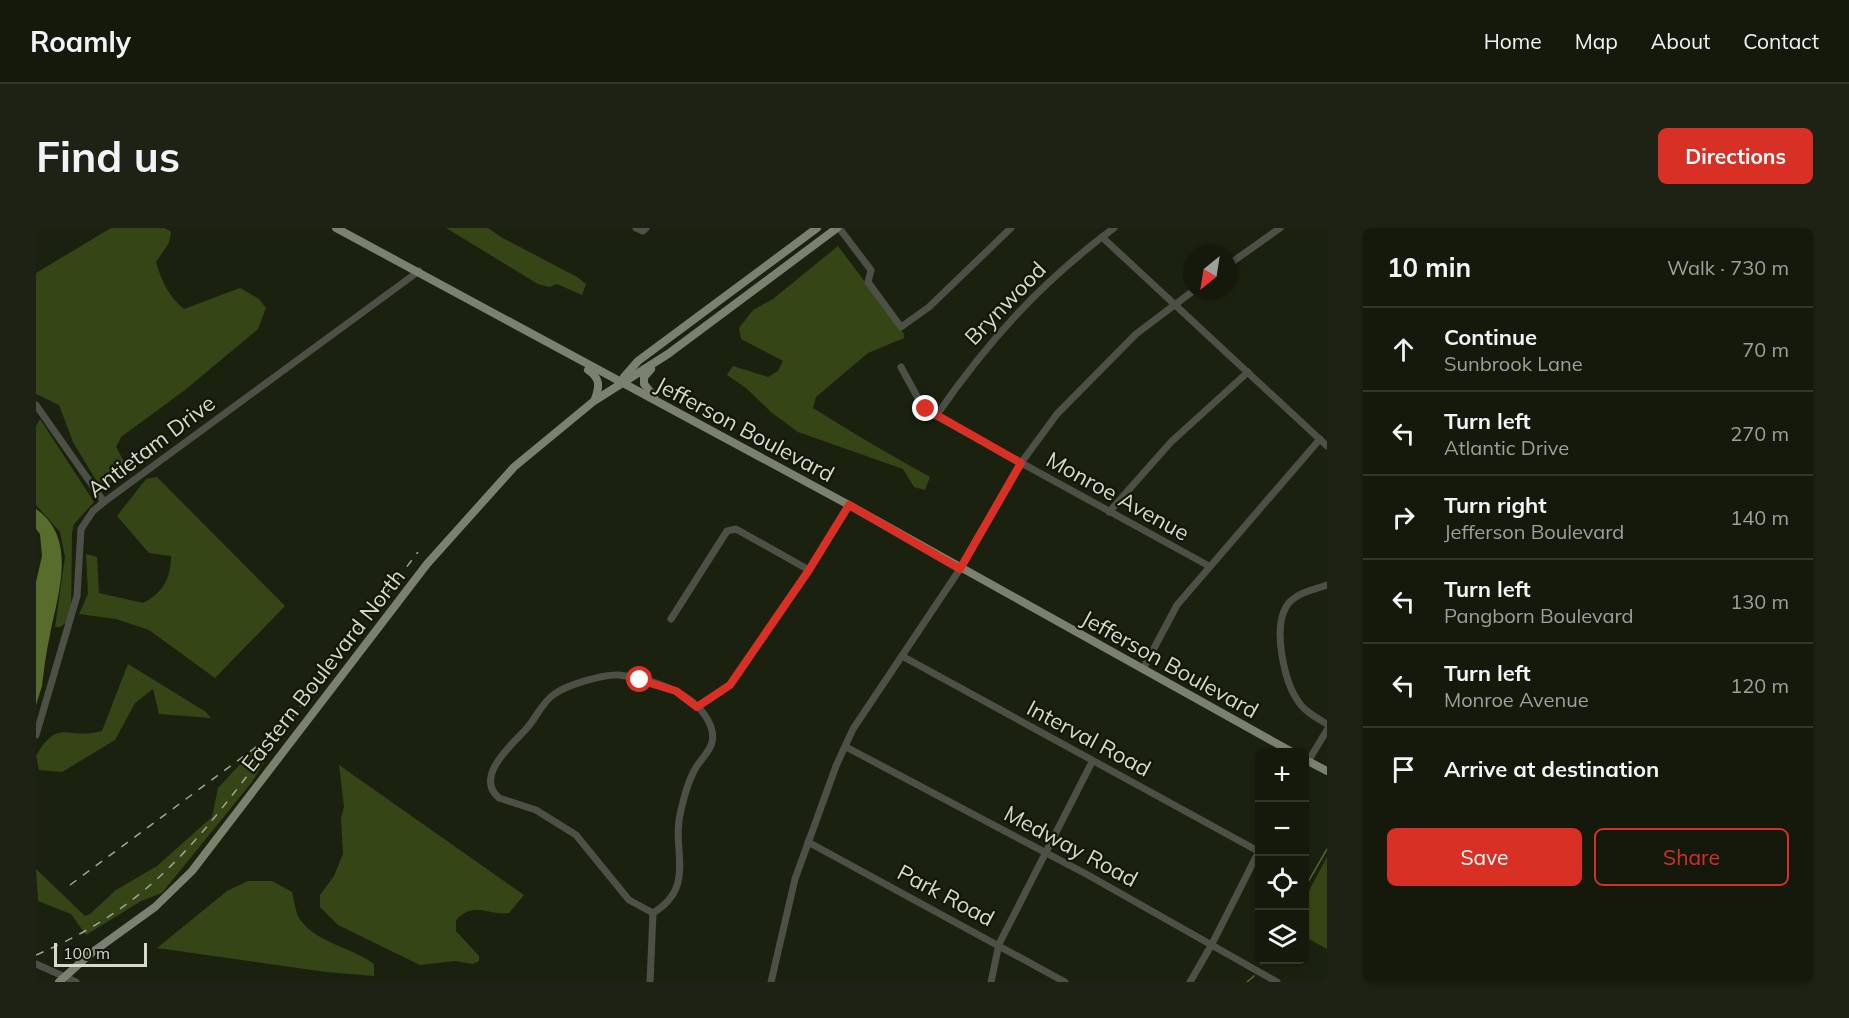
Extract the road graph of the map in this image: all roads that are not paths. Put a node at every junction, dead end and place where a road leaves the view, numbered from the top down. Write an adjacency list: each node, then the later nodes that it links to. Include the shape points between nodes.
1 (336, 228): 9 (main road, Jefferson Boulevard)
2 (817, 228): 16 (main road, Eastern Boulevard North, via 638,361)
3 (838, 228): 4 (street, via 871,270 868,282 901,327 929,307); 13 (main road, Eastern Boulevard North)
4 (1011, 228)
5 (1114, 228): 7 (street, Brynwood)
6 (1280, 228): 8 (street)
7 (1102, 237): 11 (street); 20 (street, Brynwood, via 1036,292 975,359)
8 (1237, 259)
9 (419, 271): 12 (main road, Jefferson Boulevard); 24 (street, Antietam Drive)
10 (1183, 298): 11 (street)
11 (1173, 305): 15 (street); 23 (street, via 1098,370 1057,414)
12 (561, 350): 16 (main road, Jefferson Boulevard); 17 (main road, via 595,375 599,383)
13 (668, 354): 16 (main road, Eastern Boulevard North); 19 (main road, via 646,373 643,381 646,389)
14 (901, 368): 20 (street, Monroe Avenue, via 920,402)
15 (1248, 372): 21 (street); 26 (street, via 1171,442)
16 (620, 382): 17 (main road, Eastern Boulevard North); 19 (main road, Jefferson Boulevard)
17 (594, 401): 52 (main road, Eastern Boulevard North, via 514,467 454,532 192,871 155,908)
18 (36, 405): 24 (street)
19 (668, 408): 25 (main road, Jefferson Boulevard)
20 (936, 416): 23 (street, Monroe Avenue)
21 (1320, 439): 22 (street); 27 (street)
22 (1327, 446)
23 (1021, 463): 26 (street, Monroe Avenue); 28 (street)
24 (104, 502): 37 (street, Antietam Drive, via 81,529 77,596)
25 (849, 505): 28 (main road, Jefferson Boulevard); 29 (street)
26 (1109, 512): 27 (street, Monroe Avenue)
27 (1209, 566): 33 (street, via 1177,605)
28 (960, 569): 32 (street); 33 (main road, Jefferson Boulevard)
29 (809, 570): 31 (street, via 736,529 727,531); 34 (street, via 730,685)
30 (1327, 585): 35 (street, via 1299,595 1286,606 1281,624 1286,681 1299,704)
31 (670, 619)
32 (902, 656): 38 (street, via 853,729); 41 (street, Interval Road)
33 (1143, 669): 39 (main road, Jefferson Boulevard)
34 (697, 707): 48 (street, via 710,726 712,744 693,773 678,819 679,881 667,903); 48 (street, via 676,691 626,676 592,680 550,698 500,756 493,775 494,794 536,810 576,835 629,900)
35 (1327, 724)
36 (1327, 730): 40 (street)
37 (36, 735)
38 (846, 747): 44 (street); 46 (street, Medway Road)
39 (1283, 748)
40 (1309, 758)
41 (1092, 762): 45 (street, Interval Road); 46 (street)
42 (1309, 764): 43 (main road)
43 (1327, 771)
44 (808, 842): 49 (street, Park Road); 55 (street, via 782,923)
45 (1255, 848)
46 (1045, 853): 49 (street); 50 (street, Medway Road)
47 (1256, 856): 50 (street)
48 (653, 913): 54 (street)
49 (999, 944): 56 (street); 57 (street, Park Road)
50 (1212, 944): 58 (street); 59 (street, Medway Road)
51 (36, 964): 52 (street)
52 (61, 979): 53 (street)
53 (76, 982)
54 (650, 982)
55 (771, 982)
56 (991, 982)
57 (1065, 982)
58 (1190, 982)
59 (1276, 982)

